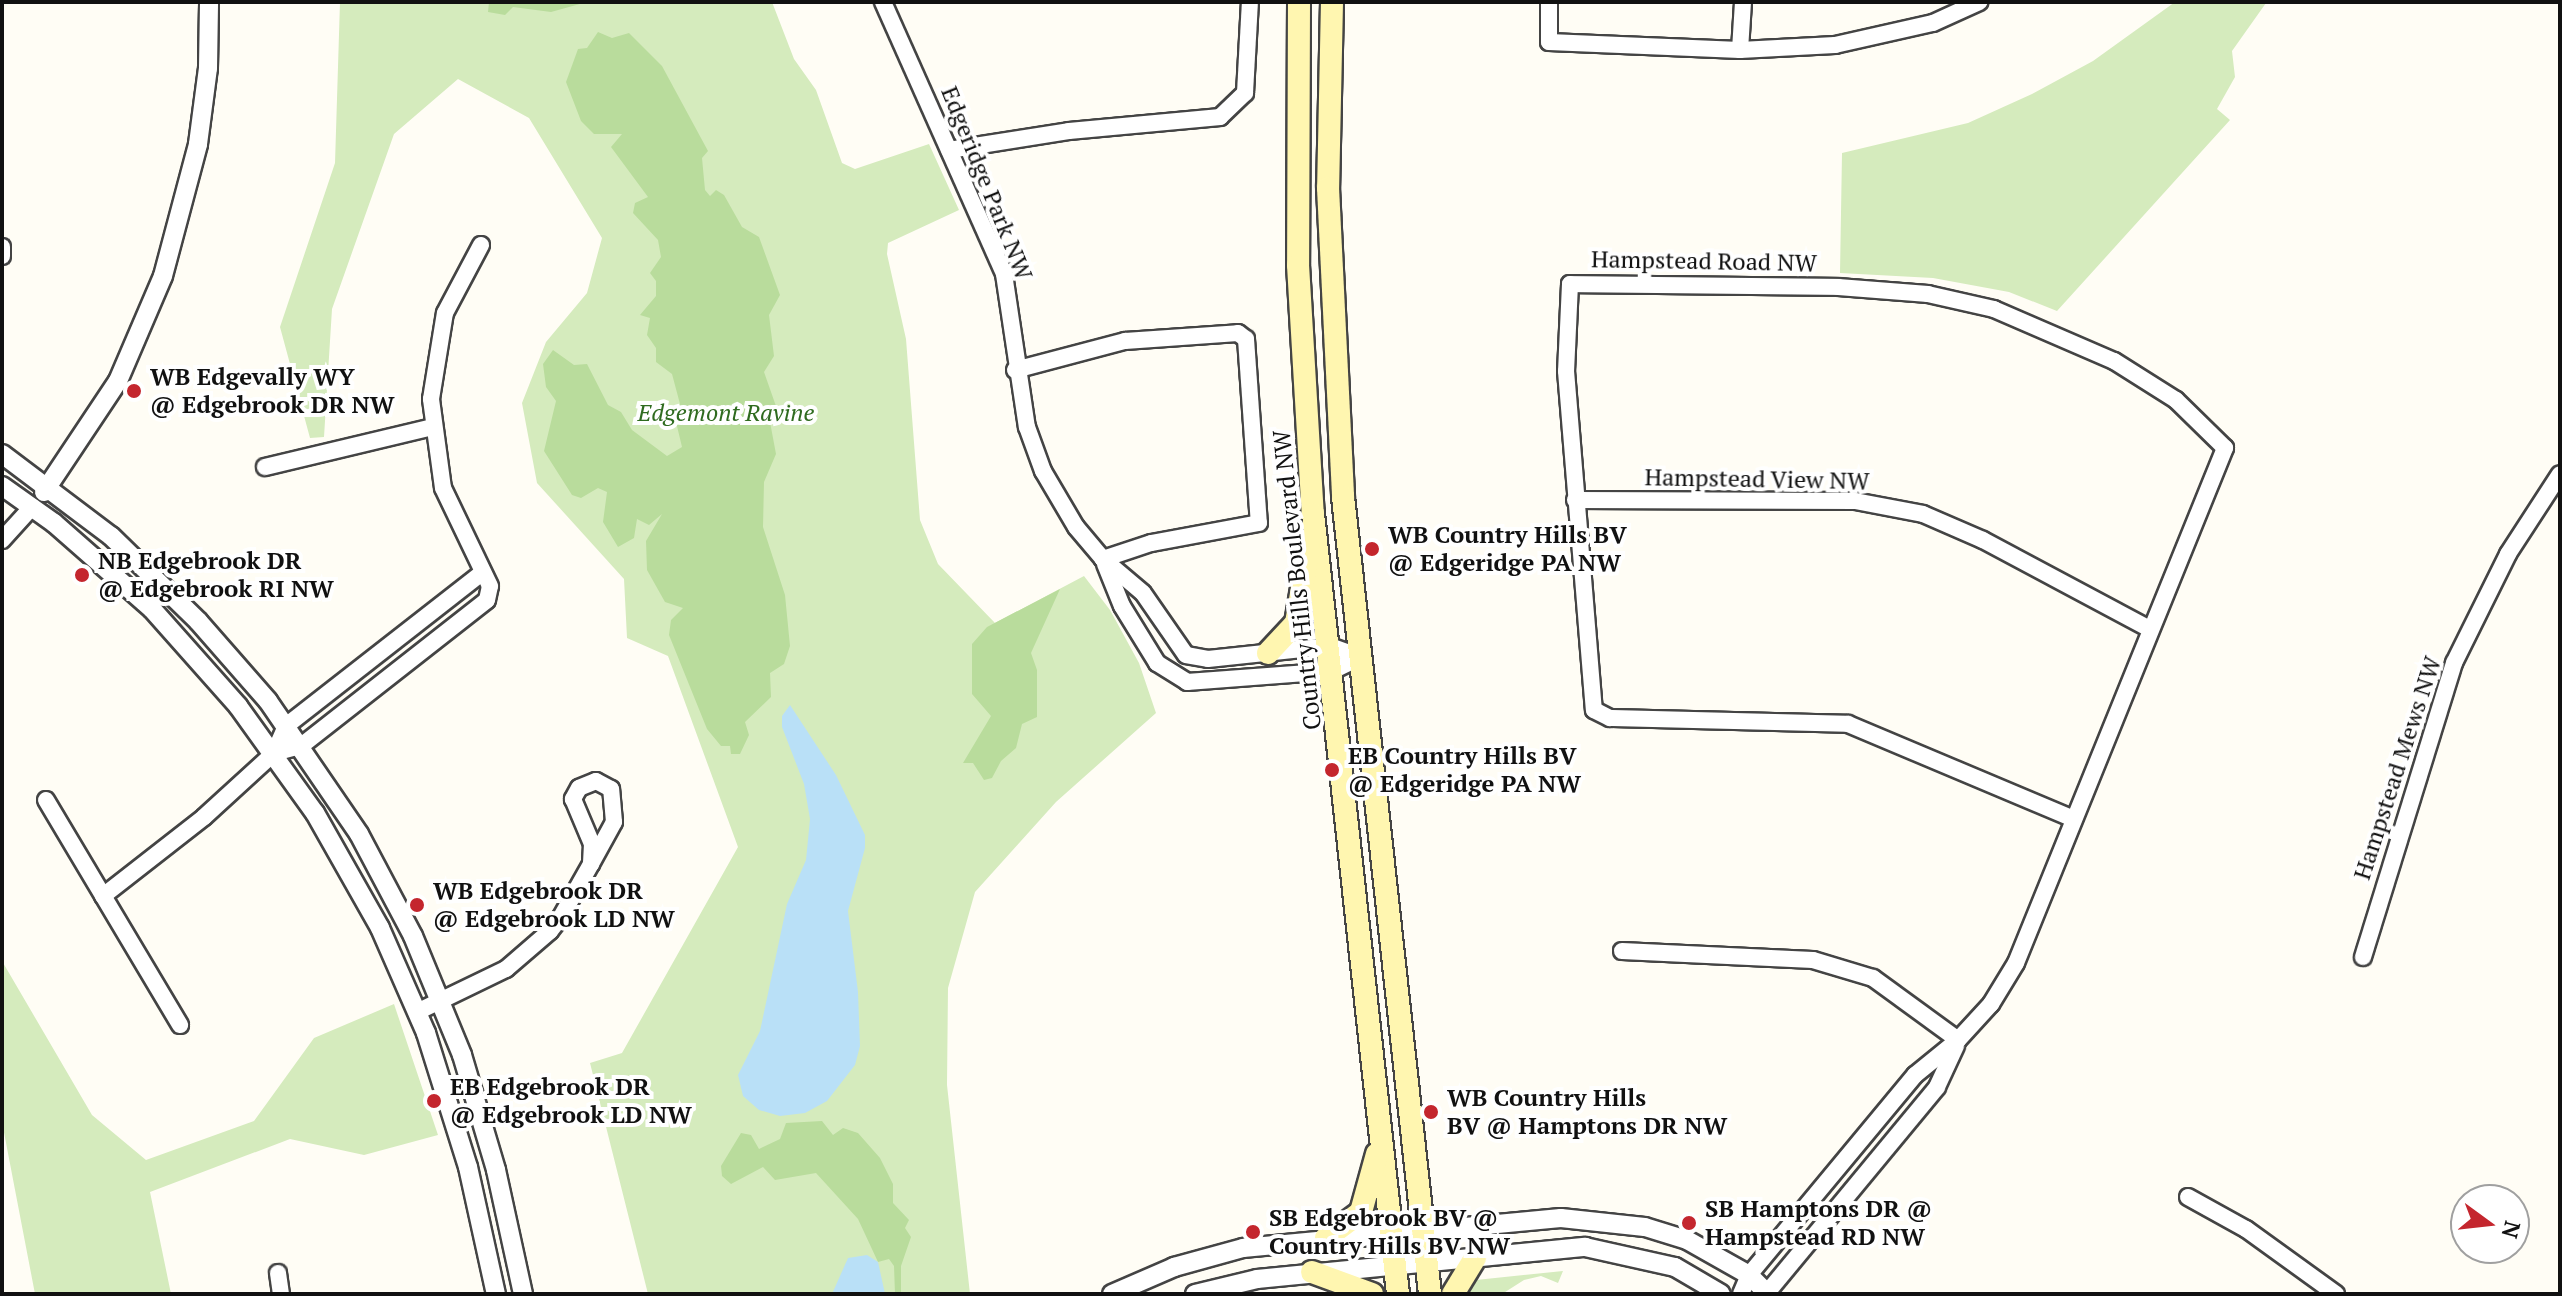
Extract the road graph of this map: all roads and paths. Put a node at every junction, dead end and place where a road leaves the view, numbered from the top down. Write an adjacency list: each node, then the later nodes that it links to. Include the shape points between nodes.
1 (209, 2): 19 (street, via 208,68 198,144 163,276 118,381)
2 (883, 2): 10 (street, Edgeridge Park NW)
3 (1250, 2): 10 (street, via 1245,93 1220,117 1069,131)
4 (1299, 2): 23 (main road, Country Hills Boulevard NW, via 1298,265)
5 (1332, 2): 31 (main road, via 1328,188 1334,346)
6 (1549, 2): 9 (street, via 1549,42)
7 (1743, 2): 9 (street)
8 (1979, 2): 9 (street, via 1933,23 1835,45)
9 (1740, 50)
10 (949, 150): 14 (street, Edgeridge Park NW, via 1004,274)
11 (481, 245): 15 (street, via 445,313 434,366)
12 (2, 247): 13 (street)
13 (2, 256)
14 (1015, 370): 25 (street, Edgeridge Park NW, via 1034,452 1059,502); 25 (street, via 1125,341 1238,333 1246,339 1259,523 1151,543)
15 (433, 427): 17 (street); 26 (street, via 451,513)
16 (2, 454): 19 (street)
17 (265, 467)
18 (2560, 474): 42 (street, Hampstead Mews NW, via 2508,554 2454,663)
19 (49, 485): 22 (street); 34 (street, via 170,590)
20 (2, 486): 22 (street)
21 (1575, 500): 27 (street, Hampstead View NW, via 1855,501 1923,514); 27 (street, Hampstead Road NW, via 1566,371 1570,284 1838,287 1955,300 2059,333 2114,361 2176,400 2225,448); 38 (street, Hampstead Road NW, via 1594,710 1610,718 1848,724)
22 (32, 507): 24 (street); 36 (street, via 152,609)
23 (1313, 514): 28 (main road, Country Hills Boulevard NW); 30 (main road, via 1296,623)
24 (2, 540)
25 (1103, 559): 30 (street, Edgeridge Park NW, via 1143,593 1186,655 1208,659); 32 (street, Edgeridge Park NW, via 1122,606 1157,663 1178,679 1205,685)
26 (482, 573): 29 (street); 33 (street, via 490,586 487,600)
27 (2150, 629): 38 (street, Hampstead Road NW)
28 (1330, 646): 30 (street, Edgeridge Park NW); 31 (street, Edgeridge Park NW); 32 (main road, Country Hills Boulevard NW)
29 (380, 653): 33 (street); 34 (street)
30 (1268, 653)
31 (1361, 657): 32 (street, Edgeridge Park NW); 49 (main road)
32 (1332, 671): 47 (main road, Country Hills Boulevard NW)
33 (395, 672): 35 (street)
34 (286, 726): 35 (street); 36 (street)
35 (301, 746): 36 (street); 43 (street, via 359,834)
36 (274, 753): 40 (street, via 204,817); 44 (street, via 343,860)
37 (46, 800): 40 (street)
38 (2074, 819): 46 (street, Hampstead Road NW, via 2016,963 1991,1004)
39 (591, 864): 43 (street, via 561,917 537,945 498,974)
40 (103, 896): 45 (street)
41 (1622, 951): 46 (street, via 1813,960 1873,978)
42 (2363, 957)
43 (441, 1000): 44 (street); 60 (street, via 484,1126)
44 (417, 1012): 59 (street, via 468,1167)
45 (180, 1025)
46 (1958, 1040): 57 (street, Hampstead Road NW, via 1915,1075); 69 (street, Hampstead Road NW, via 1937,1087)
47 (1382, 1133): 50 (main road, Country Hills Boulevard NW); 51 (main road, via 1361,1212 1340,1233)
48 (2188, 1197): 70 (street, via 2246,1229)
49 (1423, 1228): 50 (street); 53 (main road); 57 (street, via 1590,1218 1687,1240)
50 (1392, 1231): 51 (street); 54 (main road, Country Hills Boulevard NW)
51 (1326, 1238): 61 (street, via 1208,1256)
52 (1475, 1258): 53 (street); 66 (main road); 67 (street, via 1585,1247 1675,1267)
53 (1427, 1262): 54 (street); 65 (main road)
54 (1396, 1263): 55 (street); 64 (main road, Country Hills Boulevard NW)
55 (1312, 1272): 62 (street); 63 (main road)
56 (278, 1273): 58 (street)
57 (1749, 1275): 68 (street, Hampstead Road NW); 69 (street)
58 (281, 1294)
59 (496, 1294)
60 (523, 1294)
61 (1112, 1294)
62 (1195, 1294)
63 (1372, 1294)
64 (1398, 1294)
65 (1430, 1294)
66 (1453, 1294)
67 (1721, 1294)
68 (1741, 1294)
69 (1767, 1294)
70 (2336, 1294)

